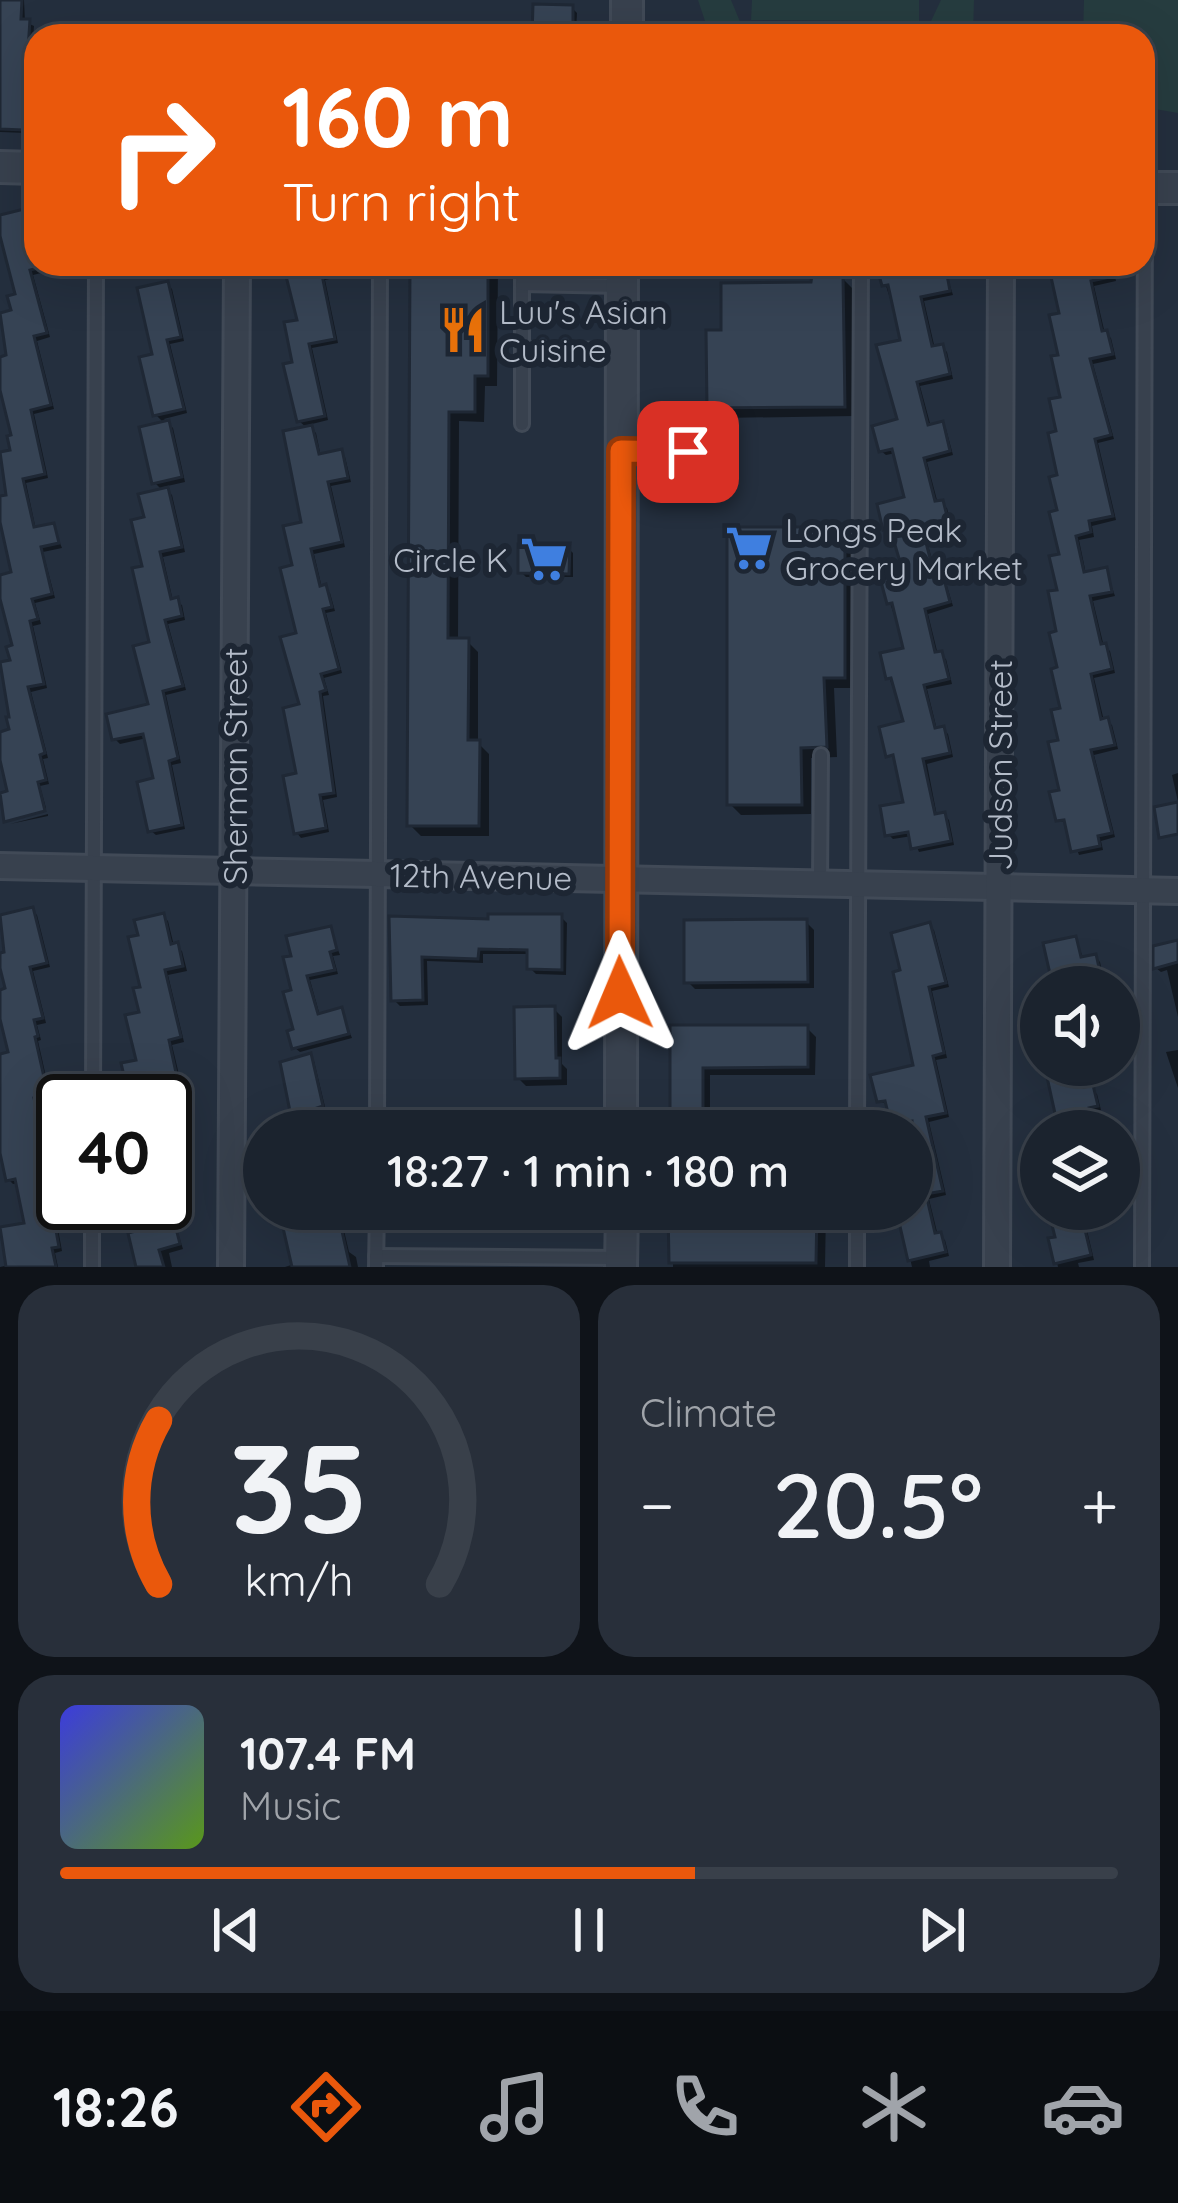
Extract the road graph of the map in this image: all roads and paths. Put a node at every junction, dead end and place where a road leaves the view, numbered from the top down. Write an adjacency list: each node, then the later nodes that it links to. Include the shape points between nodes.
1 (96, 276): 18 (lane)
2 (237, 276): 19 (street, Sherman Street)
3 (380, 276): 20 (lane)
4 (522, 276): 10 (lane)
5 (611, 276): 10 (lane)
6 (622, 276): 12 (street)
7 (861, 276): 23 (lane)
8 (1001, 276): 24 (street, Judson Street)
9 (1144, 276): 25 (lane)
10 (522, 284): 11 (lane)
11 (522, 349): 12 (lane); 13 (lane)
12 (622, 350): 14 (street)
13 (522, 424)
14 (621, 451): 15 (lane); 21 (street)
15 (688, 452)
16 (821, 754): 22 (lane)
17 (0, 866): 18 (street, 12th Avenue)
18 (93, 868): 19 (street, 12th Avenue); 27 (lane)
19 (235, 871): 20 (street, 12th Avenue); 38 (street, Sherman Street)
20 (377, 874): 21 (street, 12th Avenue); 28 (lane)
21 (619, 879): 22 (street, 12th Avenue); 29 (street)
22 (820, 883): 23 (street, 12th Avenue)
23 (856, 884): 24 (street, 12th Avenue); 30 (lane)
24 (1000, 887): 25 (street, 12th Avenue); 40 (street, Judson Street)
25 (1142, 890): 26 (street, 12th Avenue); 41 (lane)
26 (1178, 890)
27 (92, 1074)
28 (377, 1110)
29 (621, 1110)
30 (857, 1110)
31 (92, 1230): 37 (lane)
32 (376, 1230): 35 (lane)
33 (622, 1230): 36 (street)
34 (857, 1230): 39 (lane)
35 (376, 1262): 36 (lane)
36 (621, 1262)
37 (92, 1267)
38 (231, 1267)
39 (857, 1267)
40 (997, 1267)
41 (1142, 1267)

